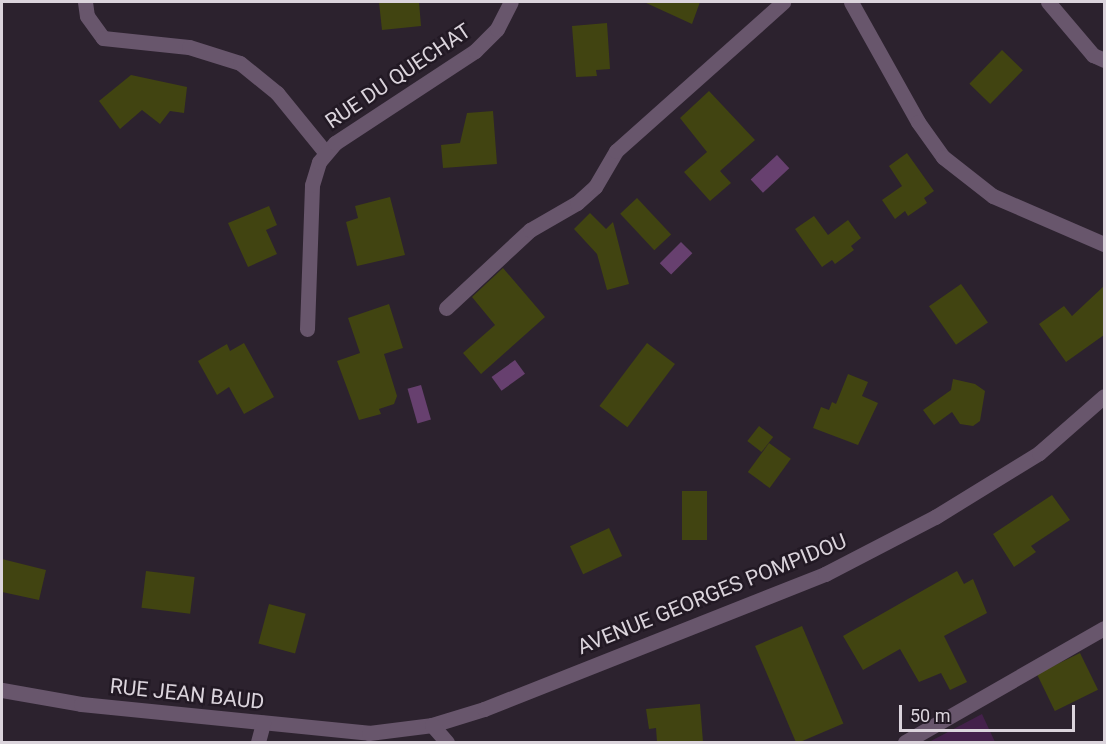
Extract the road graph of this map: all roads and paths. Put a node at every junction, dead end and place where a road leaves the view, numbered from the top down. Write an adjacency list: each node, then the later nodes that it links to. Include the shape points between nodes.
1 (85, 2): 7 (street, RUE DU QUECHAT, via 91,22 103,38 189,47 240,63 277,93)
2 (511, 2): 7 (street, RUE DU QUECHAT, via 497,29 475,51 335,143)
3 (783, 2): 9 (street, via 616,150 595,187 577,203 530,230)
4 (851, 2): 8 (street, via 918,122 943,157 993,196)
5 (1048, 2): 6 (street, via 1093,55)
6 (1104, 60)
7 (326, 153): 10 (street, RUE DU QUECHAT, via 312,185)
8 (1104, 244)
9 (446, 308)
10 (307, 329)
11 (1104, 396): 15 (street, AVENUE GEORGES POMPIDOU, via 1039,453 935,517 825,574 495,705)
12 (1104, 628): 19 (street)
13 (2, 690): 14 (street, RUE JEAN BAUD, via 81,704)
14 (263, 723): 16 (street, RUE JEAN BAUD); 17 (street)
15 (432, 725): 16 (street, AVENUE GEORGES POMPIDOU); 18 (street)
16 (369, 733)
17 (258, 742)
18 (447, 742)
19 (905, 742)

